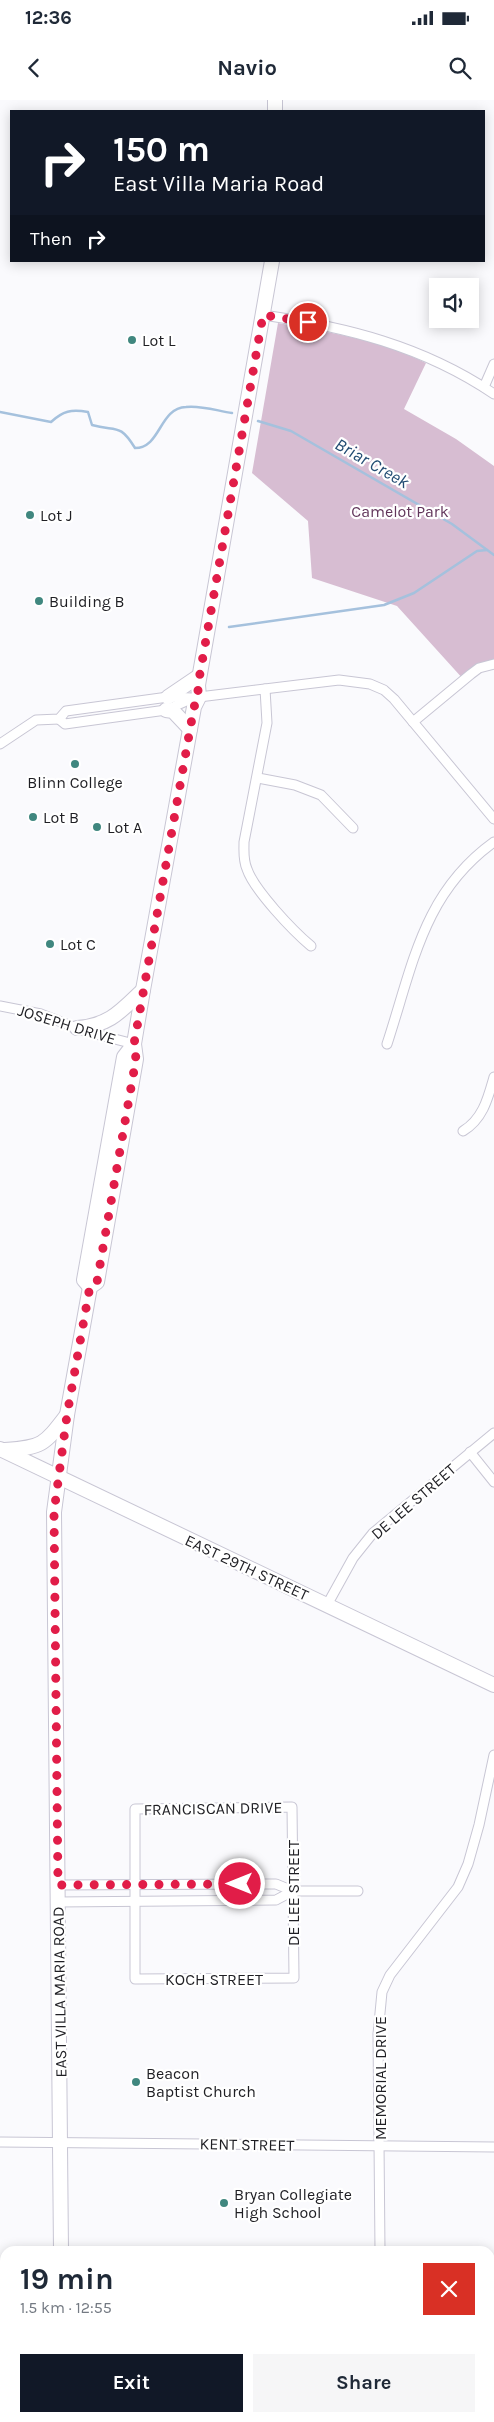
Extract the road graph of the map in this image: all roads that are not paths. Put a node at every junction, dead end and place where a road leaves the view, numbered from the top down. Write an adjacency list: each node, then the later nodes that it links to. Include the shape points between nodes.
1 (272, 262): 2 (main road, EAST VILLA MARIA ROAD)
2 (263, 315): 4 (street, via 363,333 419,354); 8 (main road, EAST VILLA MARIA ROAD)
3 (494, 364): 4 (street)
4 (484, 387): 5 (street)
5 (494, 394)
6 (494, 664): 11 (street, via 479,668)
7 (265, 689): 8 (street); 11 (street, via 339,680 370,684 384,690); 14 (street, via 267,723)
8 (196, 693): 9 (main road); 9 (street); 9 (street); 12 (main road, EAST VILLA MARIA ROAD)
9 (167, 704): 10 (street, via 65,724); 10 (street, via 66,711); 12 (main road)
10 (59, 719): 13 (street, via 36,720)
11 (413, 722): 15 (street)
12 (190, 729): 19 (main road, EAST VILLA MARIA ROAD)
13 (0, 744)
14 (258, 778): 16 (street, via 321,794); 18 (street, via 244,842 247,870 254,883)
15 (494, 819)
16 (353, 828)
17 (494, 842): 23 (street, via 457,873 438,900 424,931)
18 (311, 946)
19 (143, 990): 21 (main road, via 107,1022); 22 (main road, EAST VILLA MARIA ROAD)
20 (0, 1006): 21 (street, JOSEPH DRIVE, via 41,1014)
21 (77, 1028): 22 (street, JOSEPH DRIVE)
22 (134, 1044): 26 (main road, EAST VILLA MARIA ROAD, via 124,1056 122,1066 84,1280 90,1286)
23 (387, 1044)
24 (494, 1077): 25 (street, via 485,1106 478,1118)
25 (463, 1131)
26 (67, 1415): 28 (main road, via 39,1446); 30 (main road, EAST VILLA MARIA ROAD)
27 (494, 1433): 29 (street, DE LEE STREET)
28 (2, 1449): 30 (main road, EAST 29TH STREET)
29 (470, 1452): 31 (street); 32 (street, DE LEE STREET, via 373,1533 353,1558)
30 (58, 1477): 32 (main road, EAST 29TH STREET); 36 (main road, EAST VILLA MARIA ROAD, via 54,1512)
31 (494, 1482)
32 (328, 1605): 33 (main road, EAST 29TH STREET)
33 (494, 1685)
34 (494, 1755): 45 (street, MEMORIAL DRIVE, via 479,1825 458,1887 390,1975 382,1992 378,2026)
35 (292, 1807): 37 (street, FRANCISCAN DRIVE, via 135,1809); 38 (street, DE LEE STREET)
36 (58, 1885): 37 (street); 40 (main road, EAST VILLA MARIA ROAD)
37 (135, 1885): 38 (street, via 276,1884); 41 (street)
38 (293, 1891): 39 (street); 41 (street, via 276,1900); 42 (street, DE LEE STREET)
39 (358, 1891)
40 (58, 1902): 41 (street); 44 (main road, EAST VILLA MARIA ROAD)
41 (135, 1902): 42 (street, KOCH STREET, via 135,1979)
42 (294, 1978)
43 (0, 2142): 44 (street, KENT STREET)
44 (61, 2142): 45 (street, KENT STREET); 47 (main road, EAST VILLA MARIA ROAD)
45 (380, 2146): 46 (street, KENT STREET); 48 (street, MEMORIAL DRIVE)
46 (494, 2147)
47 (61, 2246)
48 (380, 2246)

